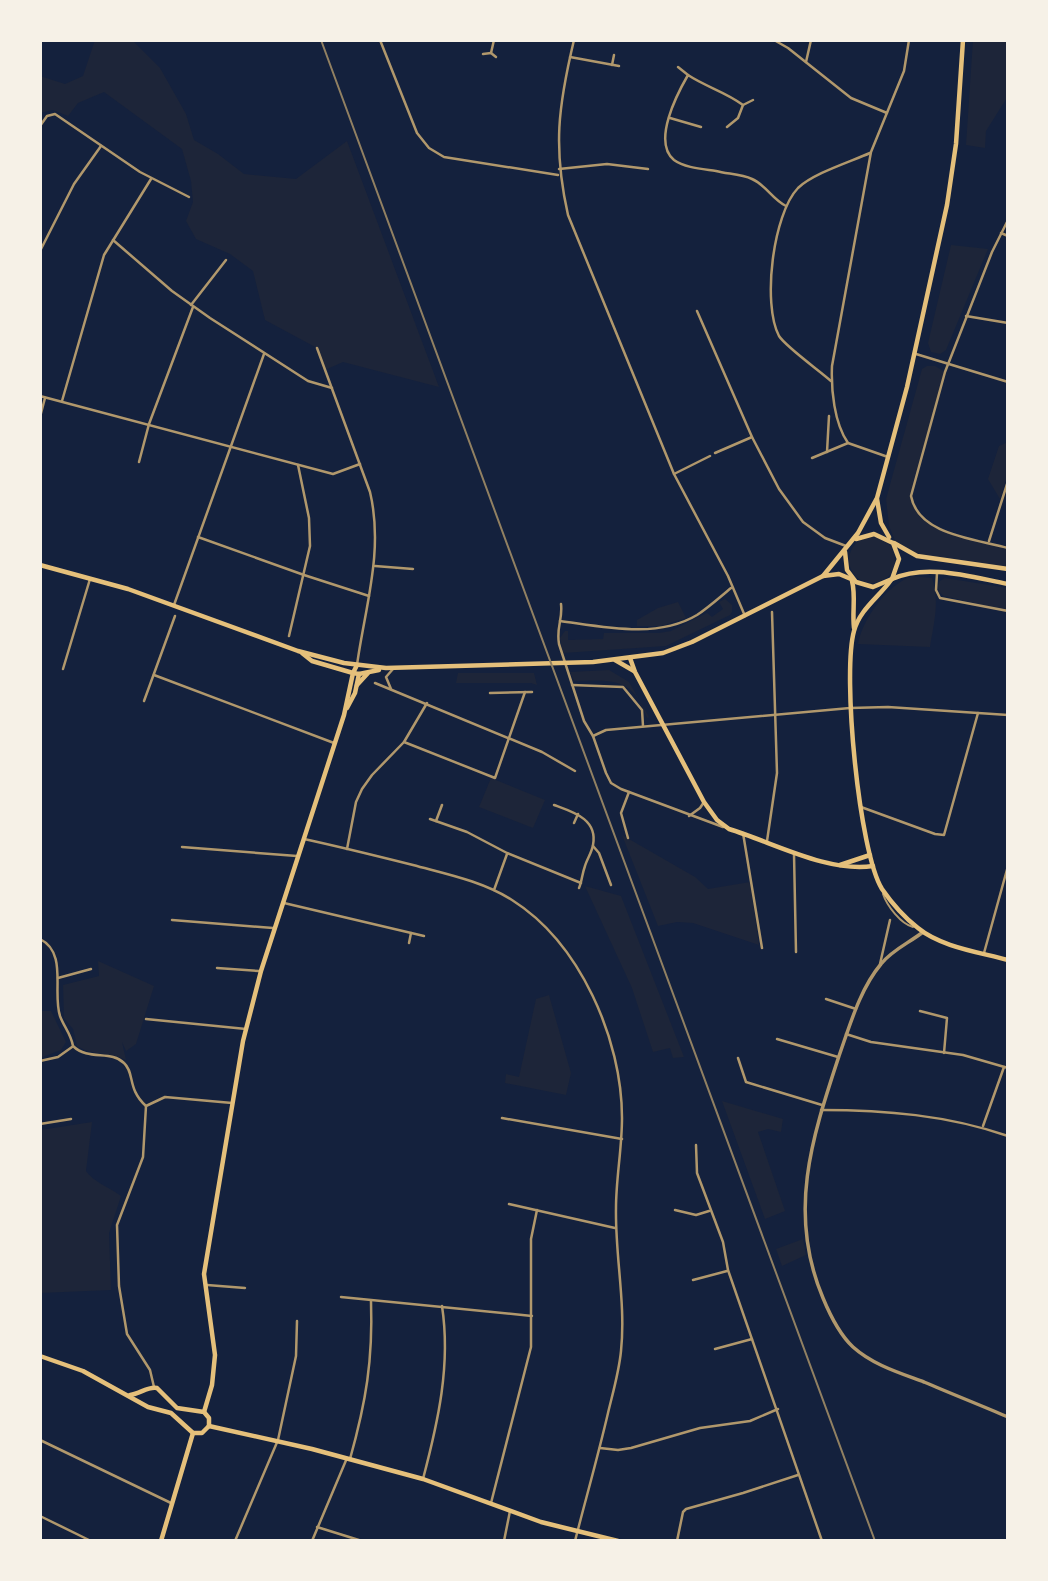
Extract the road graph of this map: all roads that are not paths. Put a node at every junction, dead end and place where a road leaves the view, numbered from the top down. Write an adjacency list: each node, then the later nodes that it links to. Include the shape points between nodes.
1 (380, 40): 29 (street, via 417,133 429,148 443,157)
2 (494, 40): 8 (street)
3 (574, 40): 12 (street)
4 (774, 40): 13 (street)
5 (811, 40): 13 (street)
6 (909, 40): 20 (street, via 904,71)
7 (963, 40): 45 (main road, via 954,160)
8 (491, 53): 9 (street); 11 (street)
9 (483, 54)
10 (614, 55): 14 (street)
11 (496, 57)
12 (570, 57): 14 (street); 27 (street, via 558,123)
13 (806, 62): 20 (street, via 851,98)
14 (612, 65): 15 (street)
15 (619, 66)
16 (678, 68): 17 (street)
17 (688, 75): 19 (street); 21 (street)
18 (753, 100): 19 (street)
19 (743, 105): 24 (street, via 738,118)
20 (887, 113): 26 (street)
21 (670, 118): 23 (street); 32 (street, via 664,141 674,160 751,178)
22 (40, 126): 25 (street, via 55,114)
23 (701, 127)
24 (727, 127)
25 (101, 146): 30 (street); 37 (street, via 74,184)
26 (871, 152): 32 (street, via 800,186); 47 (street)
27 (559, 169): 28 (street, via 607,164); 29 (street)
28 (648, 169)
29 (559, 175): 66 (street, via 572,228)
30 (151, 178): 31 (street); 36 (street)
31 (189, 197)
32 (786, 206): 47 (street, via 774,256 771,311 780,338)
33 (1008, 220): 34 (street)
34 (1001, 233): 35 (street); 41 (street)
35 (1008, 236)
36 (113, 240): 39 (street); 51 (street, via 97,274)
37 (40, 251)
38 (222, 257): 39 (street, via 228,262)
39 (192, 306): 44 (street); 54 (street)
40 (697, 311): 55 (street)
41 (966, 316): 42 (street); 46 (street)
42 (1008, 323)
43 (317, 348): 49 (street)
44 (264, 354): 49 (street, via 308,381); 57 (street)
45 (916, 354): 46 (street); 61 (main road)
46 (948, 365): 48 (street); 72 (street, via 913,482 912,505 929,526)
47 (831, 382): 56 (street)
48 (1008, 382)
49 (332, 388): 65 (street)
50 (43, 397): 51 (street); 53 (street)
51 (62, 401): 54 (street)
52 (830, 416): 58 (street)
53 (40, 417)
54 (149, 424): 57 (street); 63 (street)
55 (752, 437): 59 (street); 73 (street, via 779,489 803,522)
56 (848, 443): 58 (street); 61 (street)
57 (231, 446): 64 (street); 69 (street)
58 (827, 452): 62 (street)
59 (715, 453)
60 (709, 456): 66 (street)
61 (888, 457): 68 (main road)
62 (812, 458)
63 (139, 462)
64 (298, 464): 65 (street, via 333,474); 80 (street, via 309,519)
65 (360, 464): 76 (street, via 375,517)
66 (674, 474): 86 (street)
67 (1008, 481): 72 (street)
68 (877, 498): 70 (main road); 71 (main road, via 881,523)
69 (198, 537): 80 (street); 89 (street)
70 (852, 541): 71 (main road, via 874,534); 73 (main road)
71 (892, 542): 78 (main road, via 917,556); 83 (main road, via 899,559)
72 (988, 542): 74 (street)
73 (847, 548): 81 (main road); 84 (main road, via 845,563)
74 (1008, 548)
75 (40, 565): 82 (main road)
76 (375, 566): 77 (street); 87 (street)
77 (412, 569)
78 (1008, 569)
79 (937, 573): 83 (main road, via 913,571); 85 (main road); 90 (street, via 940,598)
80 (304, 575): 87 (street); 96 (street)
81 (823, 576): 84 (main road, via 839,574); 93 (main road)
82 (90, 579): 89 (main road); 103 (street)
83 (892, 579): 84 (main road, via 873,587); 95 (main road, via 865,608)
84 (852, 580): 95 (main road)
85 (1008, 584)
86 (731, 588): 93 (street); 94 (street, via 701,613 668,627 640,629)
87 (369, 596): 100 (street)
88 (561, 604): 94 (street)
89 (174, 605): 97 (main road)
90 (1008, 611)
91 (772, 612): 120 (street)
92 (175, 616): 107 (street)
93 (745, 616): 98 (main road, via 676,649)
94 (559, 621): 110 (street, via 556,632)
95 (855, 628): 117 (main road)
96 (289, 636)
97 (298, 651): 100 (main road); 106 (main road, via 312,661)
98 (630, 658): 99 (main road); 105 (main road)
99 (615, 660): 102 (main road); 105 (main road)
100 (358, 666): 101 (main road); 106 (main road)
101 (386, 668): 102 (main road); 104 (main road)
102 (394, 668): 111 (street, via 386,677)
103 (63, 669)
104 (369, 672): 106 (main road); 109 (main road)
105 (635, 672): 122 (main road)
106 (356, 673): 109 (main road); 119 (main road)
107 (154, 675): 115 (street); 127 (street)
108 (375, 683): 111 (street)
109 (357, 685): 119 (main road)
110 (572, 685): 123 (street, via 623,687 642,710); 124 (street)
111 (391, 689): 116 (street)
112 (524, 692): 113 (street); 114 (street); 125 (street)
113 (532, 692)
114 (490, 693)
115 (144, 701)
116 (427, 703): 125 (street); 126 (street)
117 (850, 708): 118 (street); 120 (street); 133 (main road)
118 (978, 713): 121 (street); 133 (street, via 944,835)
119 (344, 715): 127 (main road)
120 (776, 715): 122 (street); 143 (street, via 777,773)
121 (1008, 715)
122 (665, 724): 123 (street); 130 (main road)
123 (643, 726): 124 (street)
124 (593, 736): 129 (street, via 612,784)
125 (508, 737): 126 (street, via 495,778); 128 (street)
126 (404, 742): 146 (street, via 362,789)
127 (335, 743): 142 (main road)
128 (576, 771)
129 (629, 792): 135 (street); 141 (street, via 621,813)
130 (704, 802): 135 (street); 139 (main road)
131 (442, 805): 137 (street)
132 (554, 805): 134 (street)
133 (862, 807): 149 (main road)
134 (578, 814): 138 (street); 144 (street, via 589,823)
135 (689, 816): 139 (street)
136 (430, 819): 137 (street)
137 (436, 821): 148 (street)
138 (575, 822)
139 (729, 829): 140 (main road)
140 (743, 833): 143 (main road); 167 (street)
141 (628, 838)
142 (304, 839): 146 (street); 150 (main road)
143 (767, 841): 147 (main road)
144 (593, 846): 154 (street); 155 (street)
145 (182, 847): 150 (street)
146 (347, 849): 157 (street)
147 (794, 851): 151 (main road); 168 (street)
148 (507, 853): 154 (street); 157 (street)
149 (870, 855): 151 (main road); 152 (main road)
150 (299, 856): 158 (main road)
151 (839, 866): 152 (main road)
152 (873, 866): 163 (main road, via 882,888)
153 (1008, 866): 169 (street)
154 (581, 883): 156 (street)
155 (611, 885)
156 (579, 888)
157 (494, 890): 197 (street, via 546,927 573,960 591,993 619,1079)
158 (284, 903): 161 (main road); 162 (street)
159 (172, 920): 161 (street)
160 (890, 920): 171 (street)
161 (275, 928): 174 (main road)
162 (411, 933): 164 (street); 166 (street)
163 (923, 933): 169 (main road); 171 (street)
164 (424, 936)
165 (40, 939): 175 (street, via 53,953)
166 (409, 943)
167 (762, 948)
168 (796, 952)
169 (984, 953): 170 (main road)
170 (1008, 960)
171 (880, 964): 177 (street)
172 (217, 968): 174 (street)
173 (91, 969): 175 (street)
174 (261, 971): 180 (main road)
175 (58, 978): 183 (street, via 59,1011)
176 (826, 999): 177 (street)
177 (856, 1009): 181 (street)
178 (920, 1011): 184 (street, via 947,1018)
179 (146, 1019): 180 (street)
180 (246, 1029): 189 (main road)
181 (846, 1034): 184 (street); 185 (street)
182 (777, 1039): 185 (street)
183 (73, 1046): 187 (street, via 58,1057); 190 (street, via 127,1065 134,1094)
184 (944, 1053): 188 (street)
185 (839, 1057): 191 (street)
186 (738, 1058): 191 (street, via 746,1082)
187 (40, 1061)
188 (1006, 1068): 195 (street)
189 (233, 1103): 190 (street, via 165,1097); 206 (main road)
190 (146, 1106): 216 (street, via 143,1157 117,1225 118,1274 127,1334 150,1370)
191 (821, 1108): 195 (street, via 878,1110); 225 (street, via 806,1178 804,1221 816,1281 836,1325 852,1346 874,1362)
192 (71, 1118): 194 (street)
193 (502, 1118): 197 (street)
194 (40, 1124)
195 (982, 1127): 196 (street)
196 (1008, 1136)
197 (622, 1139): 203 (street)
198 (696, 1145): 202 (street, via 697,1172)
199 (509, 1204): 200 (street)
200 (537, 1210): 203 (street); 211 (street, via 531,1238)
201 (675, 1210): 202 (street, via 696,1215)
202 (711, 1210): 204 (street)
203 (616, 1228): 231 (street, via 622,1350)
204 (728, 1270): 205 (street); 213 (street)
205 (693, 1280)
206 (204, 1285): 207 (street); 224 (main road, via 215,1355)
207 (245, 1288)
208 (341, 1297): 209 (street)
209 (371, 1301): 210 (street); 232 (street, via 369,1380)
210 (442, 1306): 211 (street); 234 (street, via 446,1340 443,1384)
211 (532, 1316): 236 (street, via 526,1370)
212 (297, 1321): 230 (street, via 296,1356)
213 (753, 1339): 214 (street); 222 (street)
214 (715, 1349)
215 (40, 1356): 218 (main road, via 83,1371)
216 (154, 1387): 217 (main road); 219 (main road)
217 (144, 1391): 218 (main road); 220 (main road)
218 (129, 1395): 220 (main road)
219 (164, 1397): 221 (main road); 223 (main road, via 177,1408)
220 (144, 1403): 221 (main road)
221 (157, 1408): 226 (main road)
222 (778, 1409): 231 (street, via 750,1421 700,1428 631,1448); 233 (street)
223 (191, 1411): 224 (main road); 226 (main road)
224 (204, 1412): 227 (main road)
225 (1008, 1417)
226 (187, 1425): 228 (main road)
227 (209, 1426): 228 (main road, via 202,1433); 230 (main road)
228 (193, 1433): 235 (main road)
229 (40, 1440): 235 (street)
230 (278, 1440): 232 (main road); 243 (street)
231 (600, 1448): 240 (street)
232 (348, 1458): 234 (main road); 239 (street)
233 (798, 1475): 249 (street, via 686,1509); 250 (street)
234 (423, 1479): 236 (main road)
235 (171, 1503): 242 (main road)
236 (491, 1503): 237 (main road)
237 (510, 1511): 240 (main road); 246 (street)
238 (40, 1516): 241 (street)
239 (317, 1527): 244 (street); 245 (street)
240 (578, 1531): 247 (street); 248 (main road)
241 (91, 1541)
242 (161, 1541)
243 (235, 1541)
244 (312, 1541)
245 (362, 1541)
246 (504, 1541)
247 (575, 1541)
248 (618, 1541)
249 (677, 1541)
250 (822, 1541)

